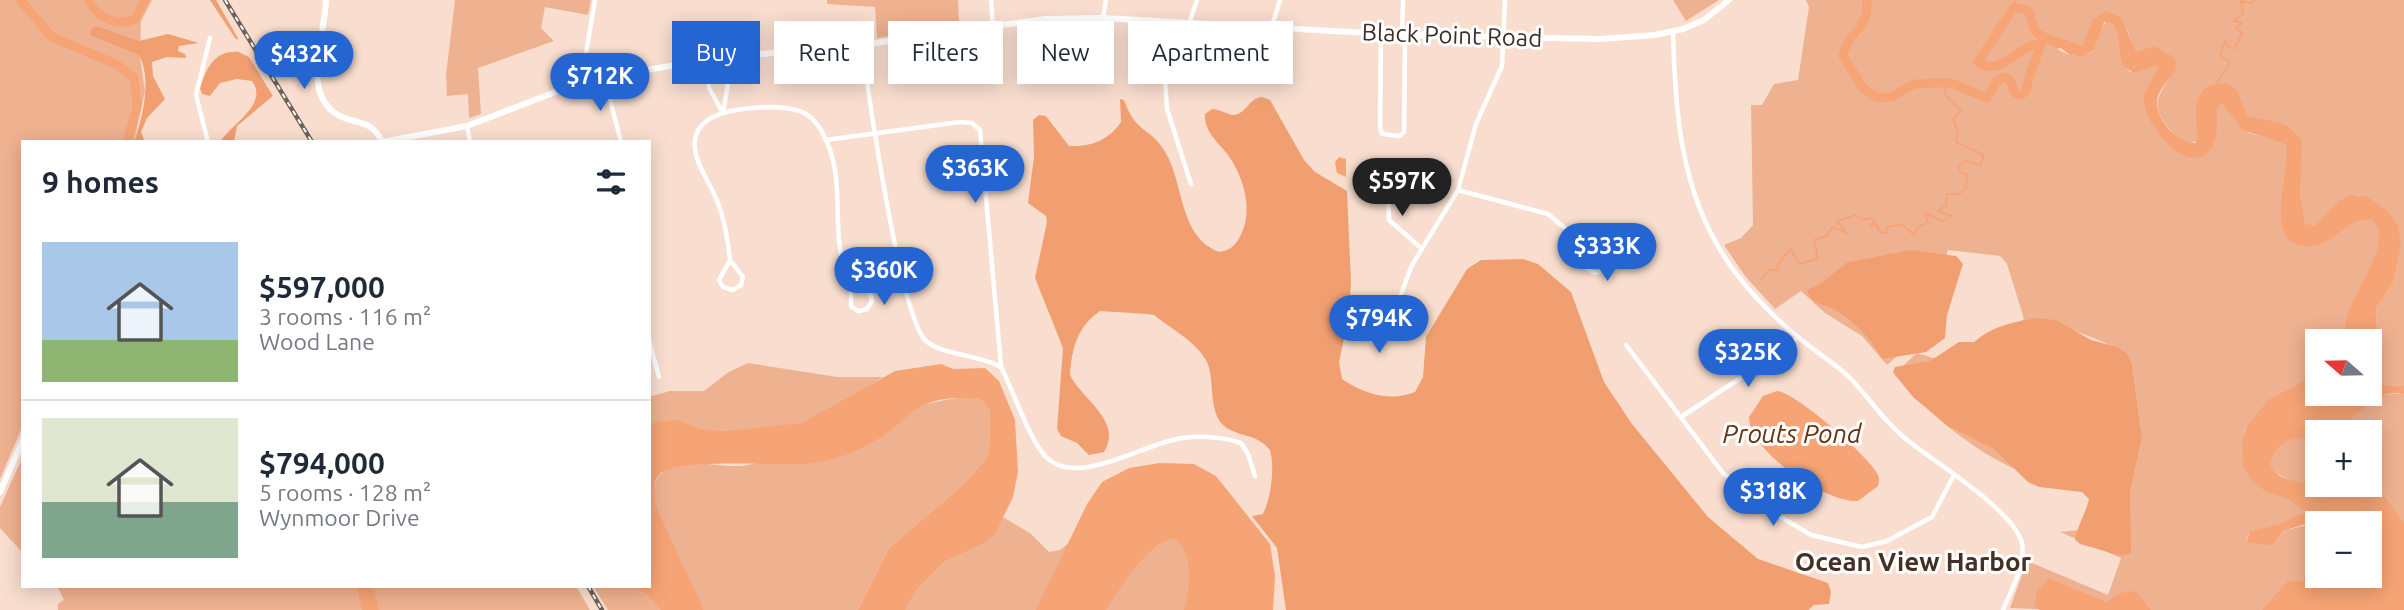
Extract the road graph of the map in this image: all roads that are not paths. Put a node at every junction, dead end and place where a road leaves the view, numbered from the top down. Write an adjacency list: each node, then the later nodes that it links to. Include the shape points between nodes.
1 (326, 0): 32 (main road, via 316,74 320,94 334,112 372,127)
2 (595, 0): 24 (street)
3 (991, 0): 12 (street)
4 (1106, 0): 10 (street)
5 (1197, 0): 13 (street)
6 (1280, 0): 14 (street)
7 (1403, 0): 19 (street)
8 (1505, 0): 20 (street)
9 (1729, 0): 17 (main road, Black Point Road, via 1702,22)
10 (1103, 18): 11 (main road, Black Point Road); 15 (main road, Black Point Road)
11 (1169, 20): 13 (main road, Black Point Road); 37 (street, via 1163,52 1166,104)
12 (992, 21)
13 (1190, 21)
14 (1274, 21)
15 (1003, 25)
16 (1293, 27): 18 (main road, Black Point Road)
17 (1673, 32): 20 (main road, Black Point Road, via 1611,39); 47 (street, via 1678,125 1699,205 1727,261)
18 (1381, 33): 19 (main road, Black Point Road); 19 (street, via 1380,128 1388,136 1404,132)
19 (1404, 34): 20 (main road, Black Point Road)
20 (1503, 37): 39 (street, via 1501,71 1476,124)
21 (210, 38): 31 (street, via 196,95)
22 (672, 66): 23 (main road, Black Point Road)
23 (604, 77): 24 (main road, Black Point Road); 35 (street)
24 (581, 83): 29 (main road, Black Point Road)
25 (709, 84): 28 (street)
26 (728, 84): 28 (street)
27 (867, 84): 30 (street)
28 (723, 113): 36 (street, via 801,109 812,116); 44 (street, via 702,125 694,148 721,212)
29 (467, 126): 33 (main road, Black Point Road); 34 (street)
30 (874, 132): 36 (street); 50 (street, via 899,253 923,337 936,346); 50 (street, via 960,122 972,123 980,130)
31 (207, 140)
32 (381, 140)
33 (393, 140)
34 (470, 140)
35 (620, 140)
36 (826, 140): 45 (street, via 837,179 838,249)
37 (1192, 184)
38 (1388, 184): 40 (street)
39 (1458, 190): 42 (street); 43 (street, via 1548,214)
40 (1387, 192): 41 (street); 42 (street, via 1389,220)
41 (1396, 193)
42 (1421, 248): 46 (street, via 1403,282)
43 (1584, 254): 43 (street, via 1592,272 1605,268 1607,258 1602,252)
44 (730, 260): 44 (street, via 719,279 723,287 733,290 743,277)
45 (851, 285): 45 (street, via 851,306 858,311 867,309 872,301 870,292)
46 (1391, 321): 46 (street, via 1370,325 1370,339 1384,340)
47 (1798, 337): 52 (street); 54 (street, via 1849,378 1896,432)
48 (1626, 345): 52 (street)
49 (651, 347): 51 (street)
50 (1001, 367): 55 (street, via 1039,447 1058,465 1088,468 1171,440 1197,437 1241,443)
51 (659, 377)
52 (1681, 417): 54 (street, via 1734,483 1801,530 1836,543 1873,546 1921,524 1938,510)
53 (21, 445): 56 (main road)
54 (1954, 475): 57 (street, via 2010,523 2021,540 2022,559)
55 (1255, 476)
56 (0, 492)
57 (2003, 610)

